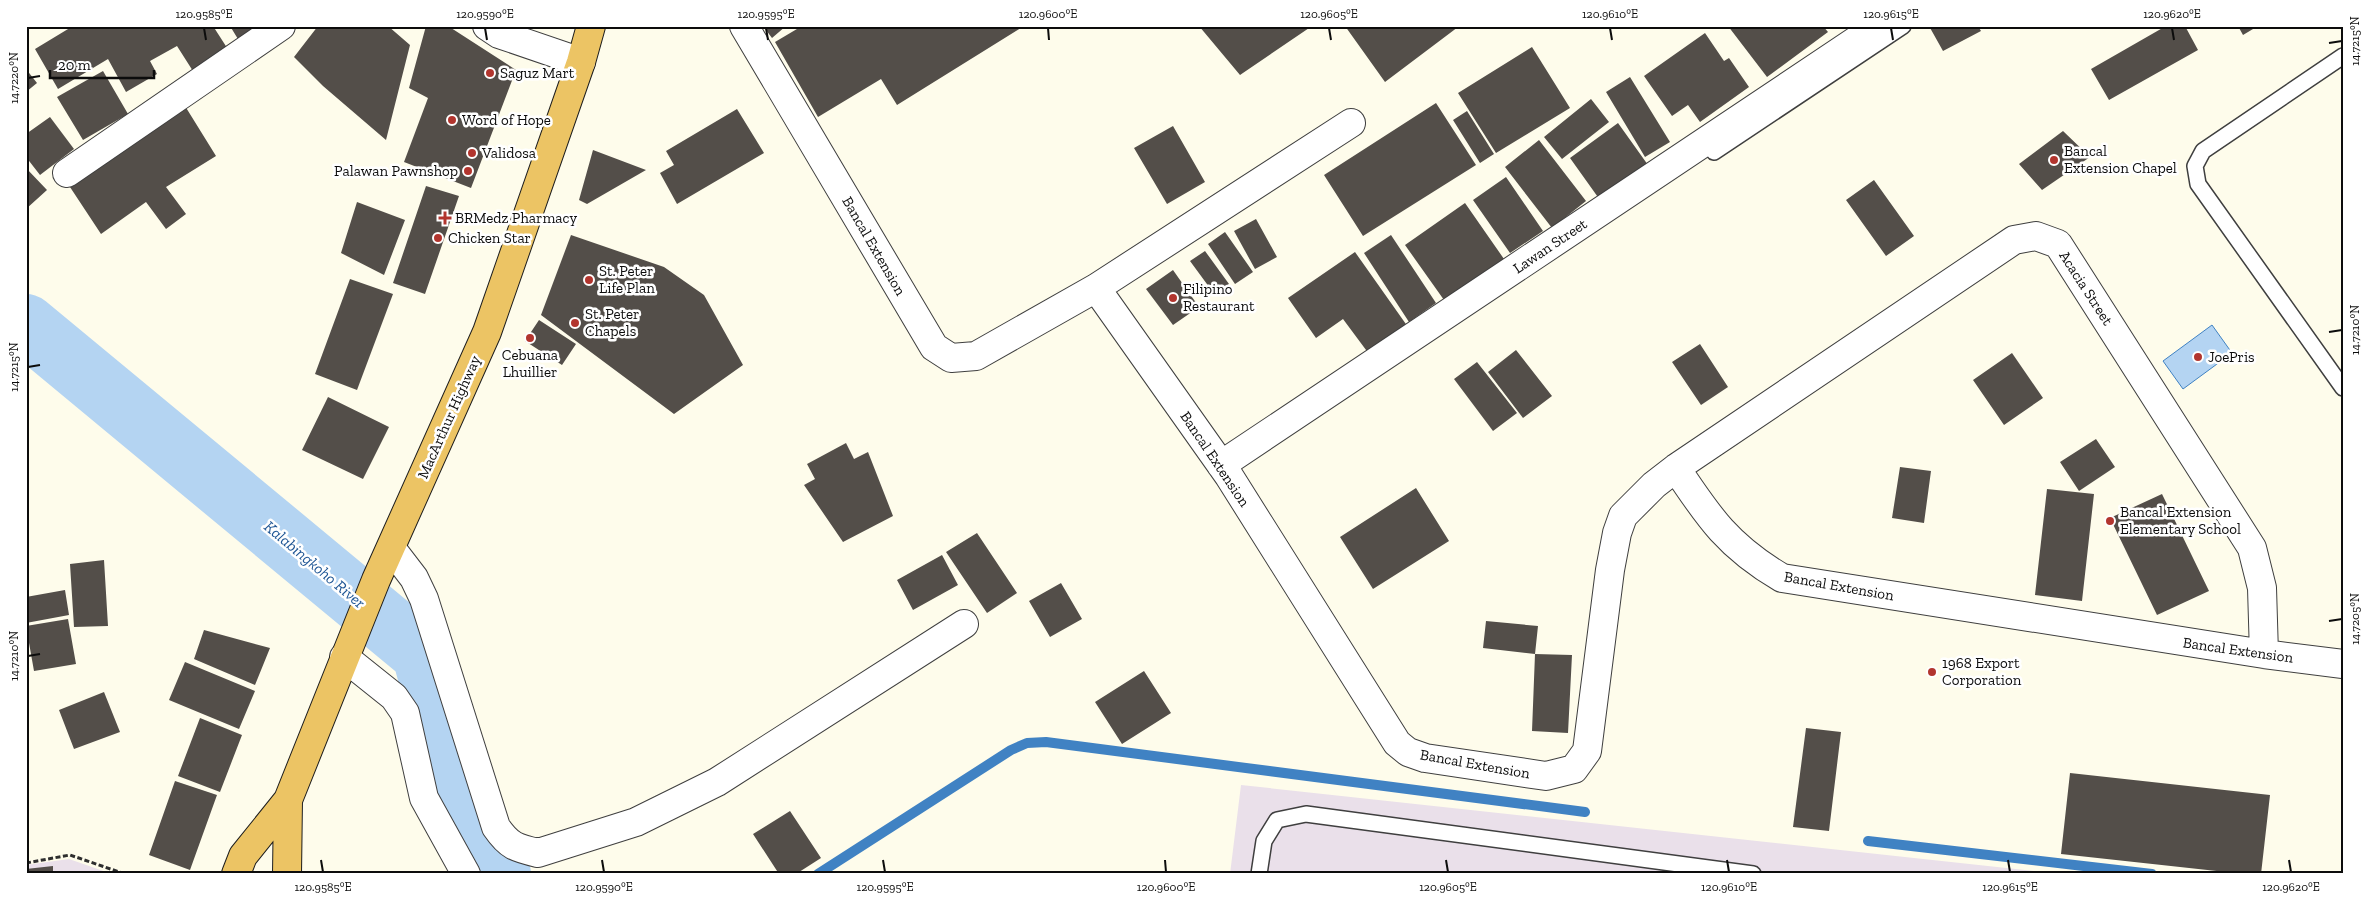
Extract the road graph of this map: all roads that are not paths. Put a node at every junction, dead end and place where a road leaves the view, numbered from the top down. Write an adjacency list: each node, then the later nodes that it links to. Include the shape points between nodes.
1 (281, 26): 10 (street)
2 (487, 26): 8 (street, via 499,34)
3 (591, 26): 8 (highway, MacArthur Highway)
4 (744, 26): 11 (street, Bancal Extension, via 934,347 951,358 976,356)
5 (1878, 26): 14 (street, Lawan Street)
6 (1903, 26): 14 (lane)
7 (2343, 56): 12 (lane, via 2203,151 2195,166 2198,184)
8 (581, 62): 15 (highway, MacArthur Highway, via 487,332)
9 (1351, 123): 11 (street)
10 (67, 173)
11 (1096, 288): 14 (street, Bancal Extension)
12 (2343, 388)
13 (1676, 468): 14 (street, Bancal Extension, via 1624,516 1617,533 1610,570 1587,751 1574,769 1546,776 1425,758 1408,752 1397,743); 17 (street, Bancal Extension, via 1702,508 1730,542 1782,578); 17 (street, Acacia Street, via 2014,240 2036,236 2058,244 2252,548 2262,588)
14 (1225, 471)
15 (391, 548): 16 (street, via 414,578 424,599 496,827 506,842 522,850 538,852 636,822 717,782); 18 (highway, MacArthur Highway)
16 (964, 624)
17 (2264, 654): 19 (street, Bancal Extension)
18 (344, 657): 20 (highway, MacArthur Highway); 23 (street, via 394,697 405,713 424,798)
19 (2343, 664)
20 (288, 800): 21 (highway, MacArthur Highway, via 243,856); 22 (highway, MacArthur Highway)
21 (236, 874)
22 (286, 874)
23 (466, 874)
24 (1259, 874): 25 (lane, via 1264,841 1277,820 1306,814)
25 (1753, 874)

